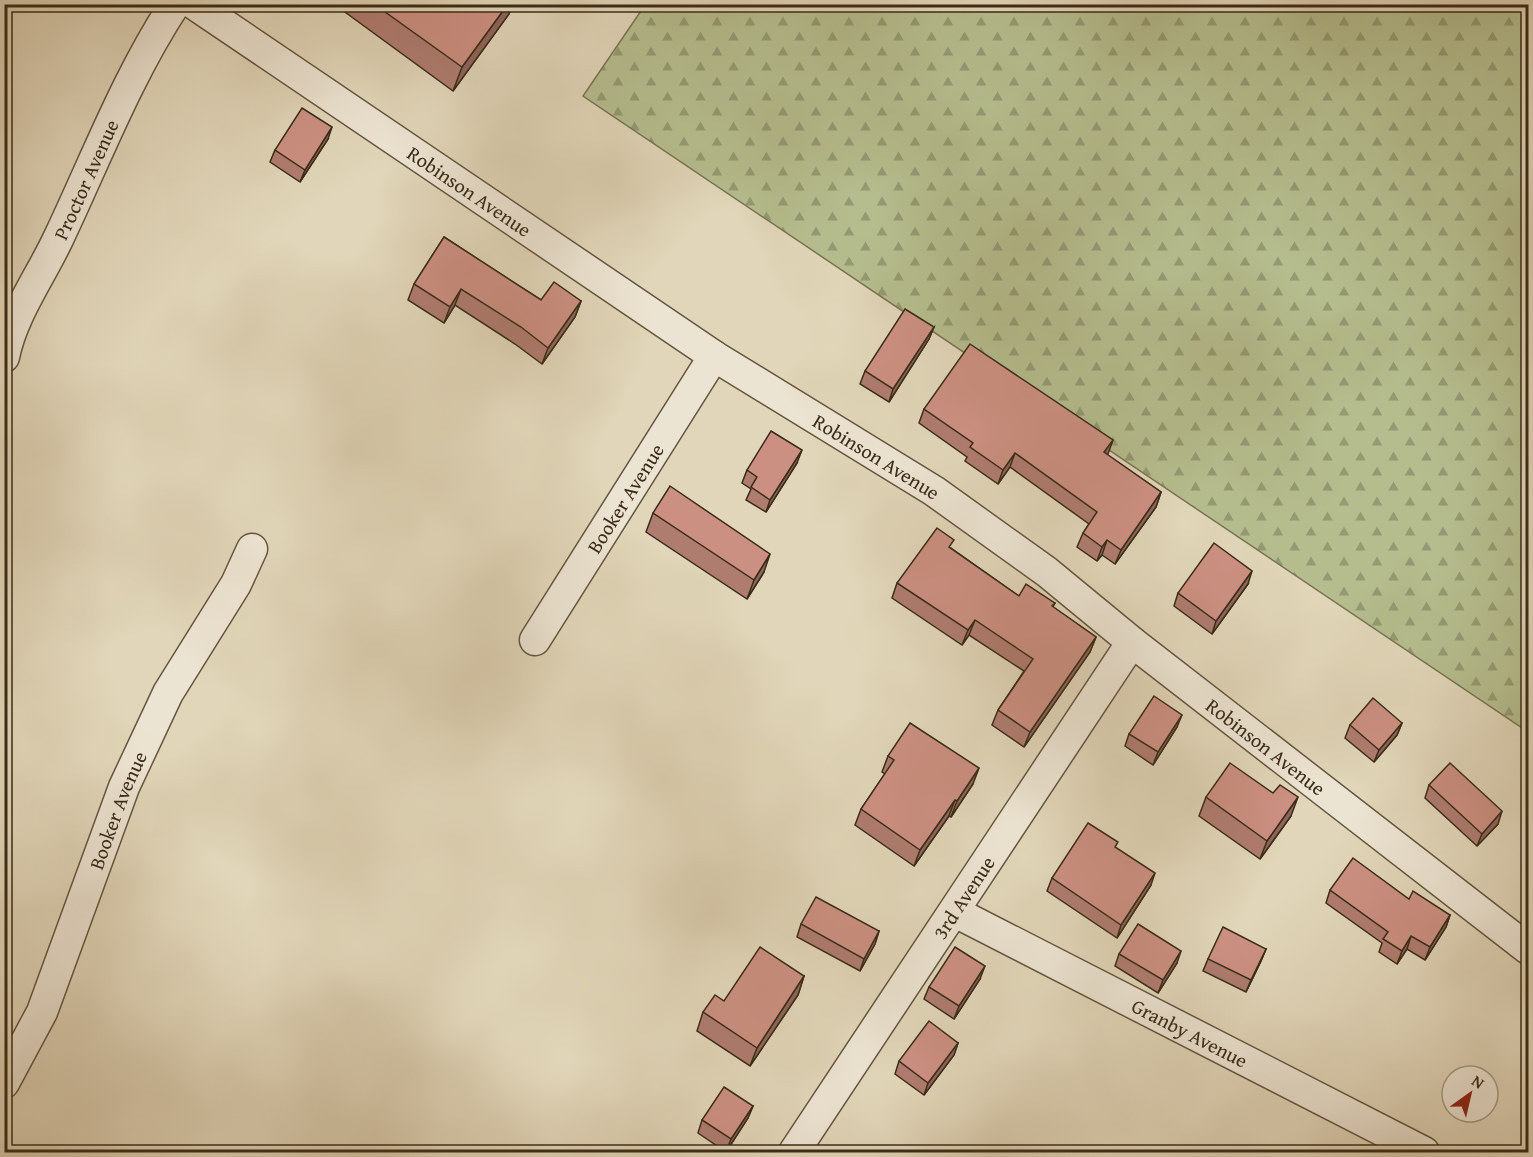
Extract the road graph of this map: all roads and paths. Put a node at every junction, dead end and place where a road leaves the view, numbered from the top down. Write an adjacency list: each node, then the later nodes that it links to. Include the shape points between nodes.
1 (175, 4): 4 (street, Proctor Avenue, via 102,139 59,238 8,338)
2 (194, 4): 3 (street, Robinson Avenue)
3 (714, 356): 6 (street, Booker Avenue); 7 (street, Robinson Avenue, via 934,491 1047,572)
4 (4, 357)
5 (252, 549): 10 (street, Booker Avenue, via 236,584 168,693 124,787 42,1012)
6 (535, 640)
7 (1132, 642): 8 (street, 3rd Avenue); 9 (street, Robinson Avenue)
8 (955, 912): 11 (street, 3rd Avenue); 12 (street, Granby Avenue)
9 (1528, 950)
10 (4, 1083)
11 (795, 1152)
12 (1424, 1152)

